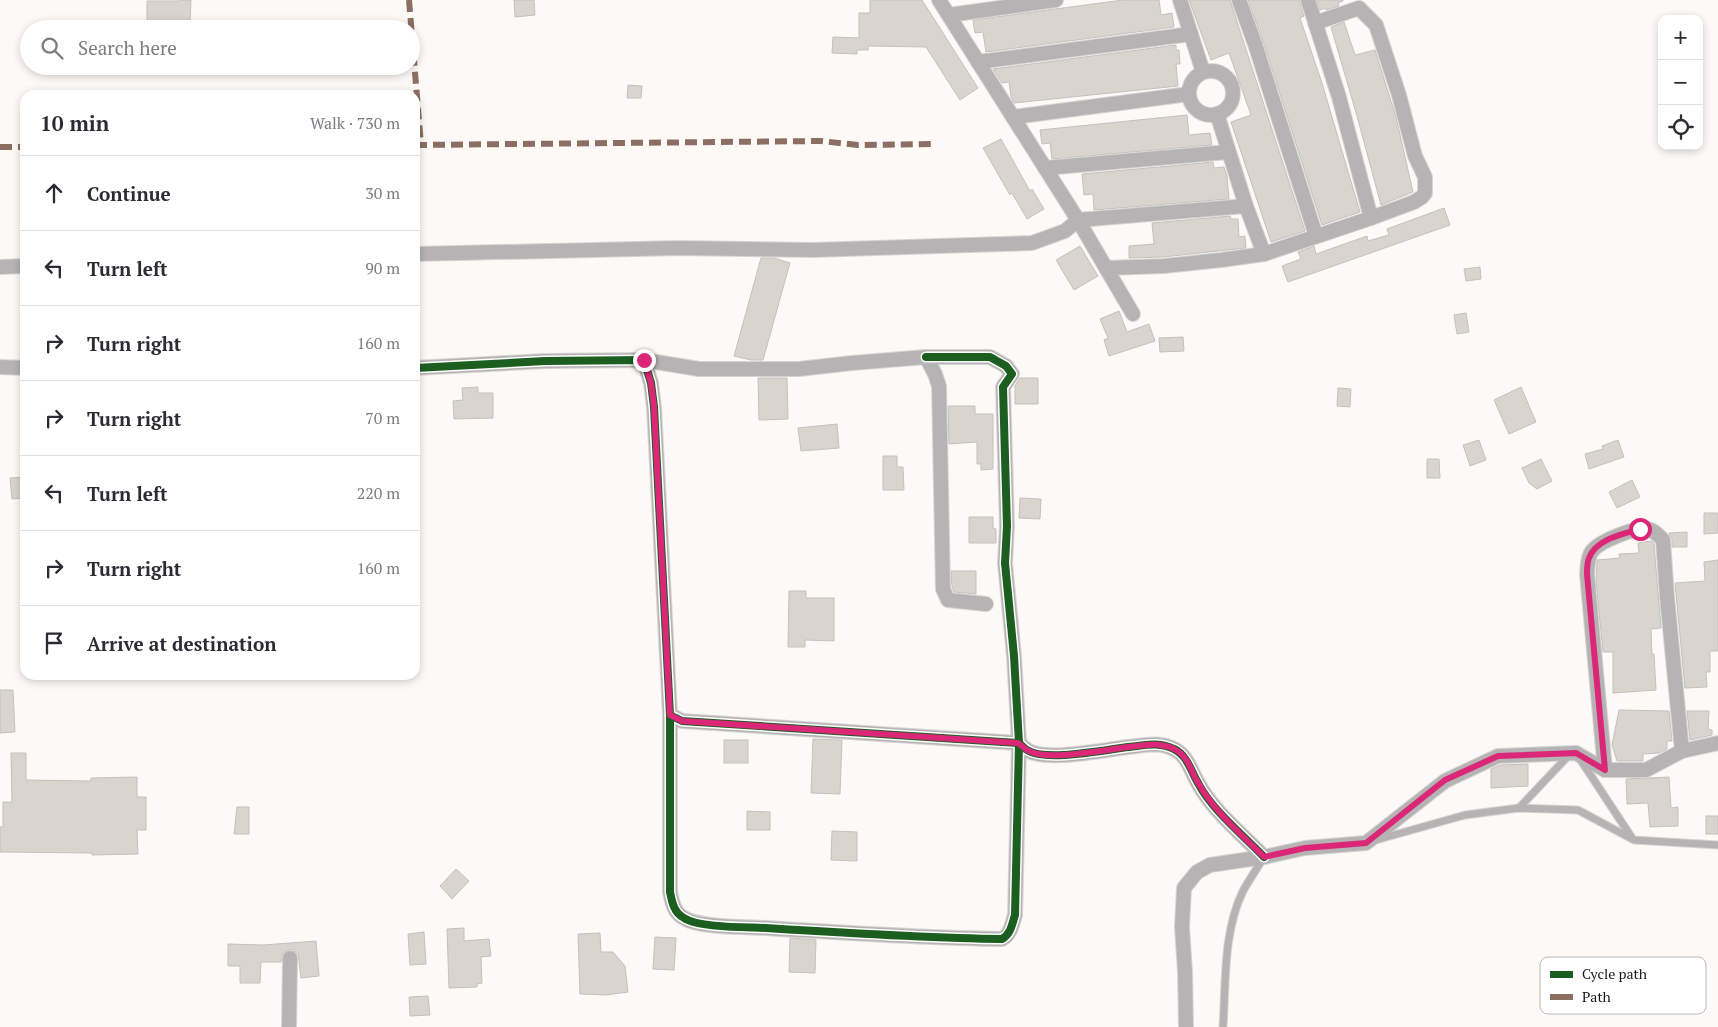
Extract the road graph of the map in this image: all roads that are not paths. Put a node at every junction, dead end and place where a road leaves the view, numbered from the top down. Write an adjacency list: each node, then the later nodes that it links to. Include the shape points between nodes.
1 (939, 0): 6 (street)
2 (1056, 0): 6 (street)
3 (1180, 0): 8 (street)
4 (1239, 0): 19 (street)
5 (1308, 0): 7 (street)
6 (949, 15): 9 (street)
7 (1315, 22): 17 (street, via 1339,96); 17 (street, via 1359,8 1376,25 1424,178 1425,193 1422,197)
8 (1191, 34): 9 (street); 10 (street)
9 (978, 62): 13 (street)
10 (1203, 72): 11 (street, via 1193,81); 12 (street, via 1222,74 1233,91 1226,109)
11 (1189, 94): 12 (street, via 1198,111); 13 (street)
12 (1217, 114): 14 (street)
13 (1013, 117): 15 (street)
14 (1228, 152): 15 (street); 16 (street)
15 (1045, 168): 18 (street)
16 (1246, 206): 18 (street); 21 (street)
17 (1371, 218): 19 (street)
18 (1078, 220): 20 (street, via 1065,231 1032,243 813,250 678,248); 24 (street)
19 (1316, 236): 21 (street)
20 (420, 254)
21 (1264, 254): 24 (street, via 1173,265)
22 (20, 266): 23 (street)
23 (0, 267)
24 (1106, 268): 25 (street)
25 (1133, 314)
26 (926, 357): 27 (street, via 799,370 699,369); 31 (street, via 939,386 943,588 948,600); 33 (street, via 990,357 1006,366 1012,374 1003,387 1005,563)
27 (644, 360): 30 (street); 32 (street, via 654,407)
28 (0, 368): 29 (street)
29 (20, 368)
30 (420, 368)
31 (986, 604)
32 (670, 715): 33 (street, via 682,721); 33 (street, via 670,892 677,913 683,918 720,925 1002,939 1011,930 1014,915)
33 (1018, 743): 42 (street, via 1028,752 1051,756 1154,744 1174,749 1186,759 1210,801)
34 (1718, 743): 35 (street)
35 (1682, 751): 37 (street, via 1646,770); 37 (street, via 1663,540 1650,530 1640,529 1602,543 1588,560)
36 (1573, 753): 37 (street); 38 (lane); 39 (lane); 40 (street, via 1498,756 1445,780)
37 (1605, 770)
38 (1519, 808): 39 (lane, via 1578,810); 40 (lane, via 1466,815)
39 (1634, 840): 41 (lane)
40 (1366, 843): 42 (street, via 1305,848)
41 (1718, 844)
42 (1264, 857): 45 (street, via 1210,865 1197,872 1184,888 1182,927); 46 (lane, via 1243,891 1229,936)
43 (290, 958): 44 (street)
44 (288, 1027)
45 (1186, 1027)
46 (1223, 1027)

